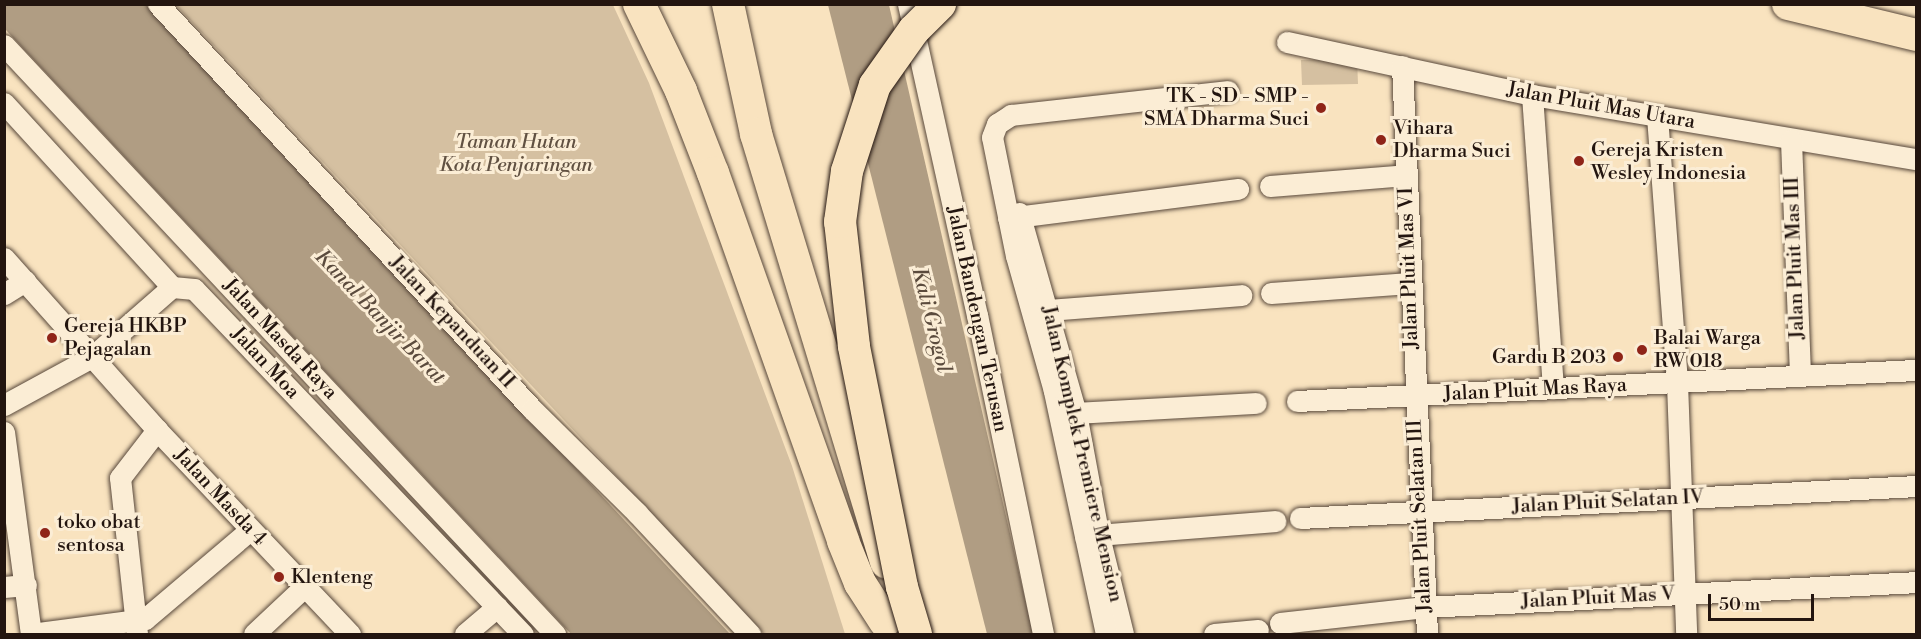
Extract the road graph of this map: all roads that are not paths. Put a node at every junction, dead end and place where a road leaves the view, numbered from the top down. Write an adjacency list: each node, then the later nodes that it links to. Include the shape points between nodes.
1 (158, 4): 68 (street, Jalan Kepanduan II, via 532,409 637,513)
2 (639, 4): 59 (highway, via 681,91 709,163 843,541 860,583)
3 (712, 4): 59 (highway, via 736,134)
4 (728, 4): 59 (highway, via 756,134)
5 (908, 4): 70 (street, Jalan Bandengan Terusan)
6 (940, 4): 69 (highway, bridge, via 914,30 875,85 847,171 840,222 856,357 902,587)
7 (1788, 4): 10 (highway)
8 (1836, 4): 9 (highway)
9 (1917, 15)
10 (1917, 35)
11 (1287, 42): 13 (street, Jalan Pluit Mas Utara)
12 (4, 45): 67 (street, Jalan Masda Raya)
13 (1402, 66): 15 (street, Jalan Pluit Mas Utara); 20 (street, Jalan Pluit Mas VI)
14 (1228, 91): 23 (street, Jalan Komplek Premiere Mension, via 1011,115 996,133)
15 (1532, 95): 17 (street, Jalan Pluit Mas Utara); 36 (street)
16 (4, 103): 27 (street)
17 (1657, 116): 18 (street, Jalan Pluit Mas Utara); 35 (street)
18 (1791, 140): 19 (street, Jalan Pluit Mas Utara); 34 (street, Jalan Pluit Mas III)
19 (1917, 159)
20 (1406, 175): 21 (street); 26 (street, Jalan Pluit Mas VI)
21 (1270, 186)
22 (1238, 189): 23 (street)
23 (1014, 217): 31 (street, Jalan Komplek Premiere Mension)
24 (4, 258): 25 (street, Jalan Masda 4)
25 (25, 281): 29 (street); 32 (street, Jalan Masda 4)
26 (1410, 283): 28 (street); 37 (street, Jalan Pluit Mas VI)
27 (172, 287): 32 (street); 56 (street, Jalan Moa, via 186,286 202,296)
28 (1271, 293)
29 (4, 294)
30 (1241, 295): 31 (street)
31 (1040, 310): 41 (street, Jalan Komplek Premiere Mension)
32 (92, 357): 40 (street); 42 (street, Jalan Masda 4)
33 (1917, 370): 34 (street, Jalan Pluit Mas Raya)
34 (1800, 375): 35 (street, Jalan Pluit Mas Raya)
35 (1677, 383): 36 (street, Jalan Pluit Mas Raya); 45 (street)
36 (1553, 388): 37 (street, Jalan Pluit Mas Raya)
37 (1414, 398): 38 (street, Jalan Pluit Mas Raya); 47 (street, Jalan Pluit Selatan III)
38 (1297, 401)
39 (1256, 403): 41 (street)
40 (4, 405)
41 (1068, 415): 51 (street, Jalan Komplek Premiere Mension)
42 (157, 430): 50 (street, Jalan Masda 4); 60 (street, via 120,478)
43 (4, 432): 46 (street)
44 (1917, 486): 45 (street, Jalan Pluit Selatan IV)
45 (1681, 498): 47 (street, Jalan Pluit Selatan IV); 55 (street)
46 (9, 505): 53 (street)
47 (1420, 511): 48 (street, Jalan Pluit Selatan IV); 57 (street, Jalan Pluit Selatan III)
48 (1300, 518)
49 (1275, 521): 51 (street)
50 (250, 530): 54 (street, Jalan Masda 4); 60 (street)
51 (1092, 534): 71 (street, Jalan Komplek Premiere Mension); 72 (street, Jalan Komplek Premiere Mension)
52 (1917, 582): 55 (street, Jalan Pluit Mas V)
53 (15, 586): 62 (street)
54 (304, 587): 63 (street); 64 (street, Jalan Masda 4)
55 (1685, 594): 57 (street, Jalan Pluit Mas V); 75 (street)
56 (497, 608): 65 (street); 66 (street, Jalan Moa)
57 (1425, 608): 58 (street, Jalan Pluit Mas V); 74 (street, Jalan Pluit Selatan III)
58 (1280, 623)
59 (891, 628)
60 (136, 629): 62 (street)
61 (1258, 630): 73 (street)
62 (31, 634)
63 (254, 634)
64 (350, 634)
65 (465, 634)
66 (523, 634)
67 (555, 634)
68 (750, 634)
69 (916, 634)
70 (1042, 634)
71 (1106, 634)
72 (1123, 634)
73 (1214, 634)
74 (1427, 634)
75 (1686, 634)

